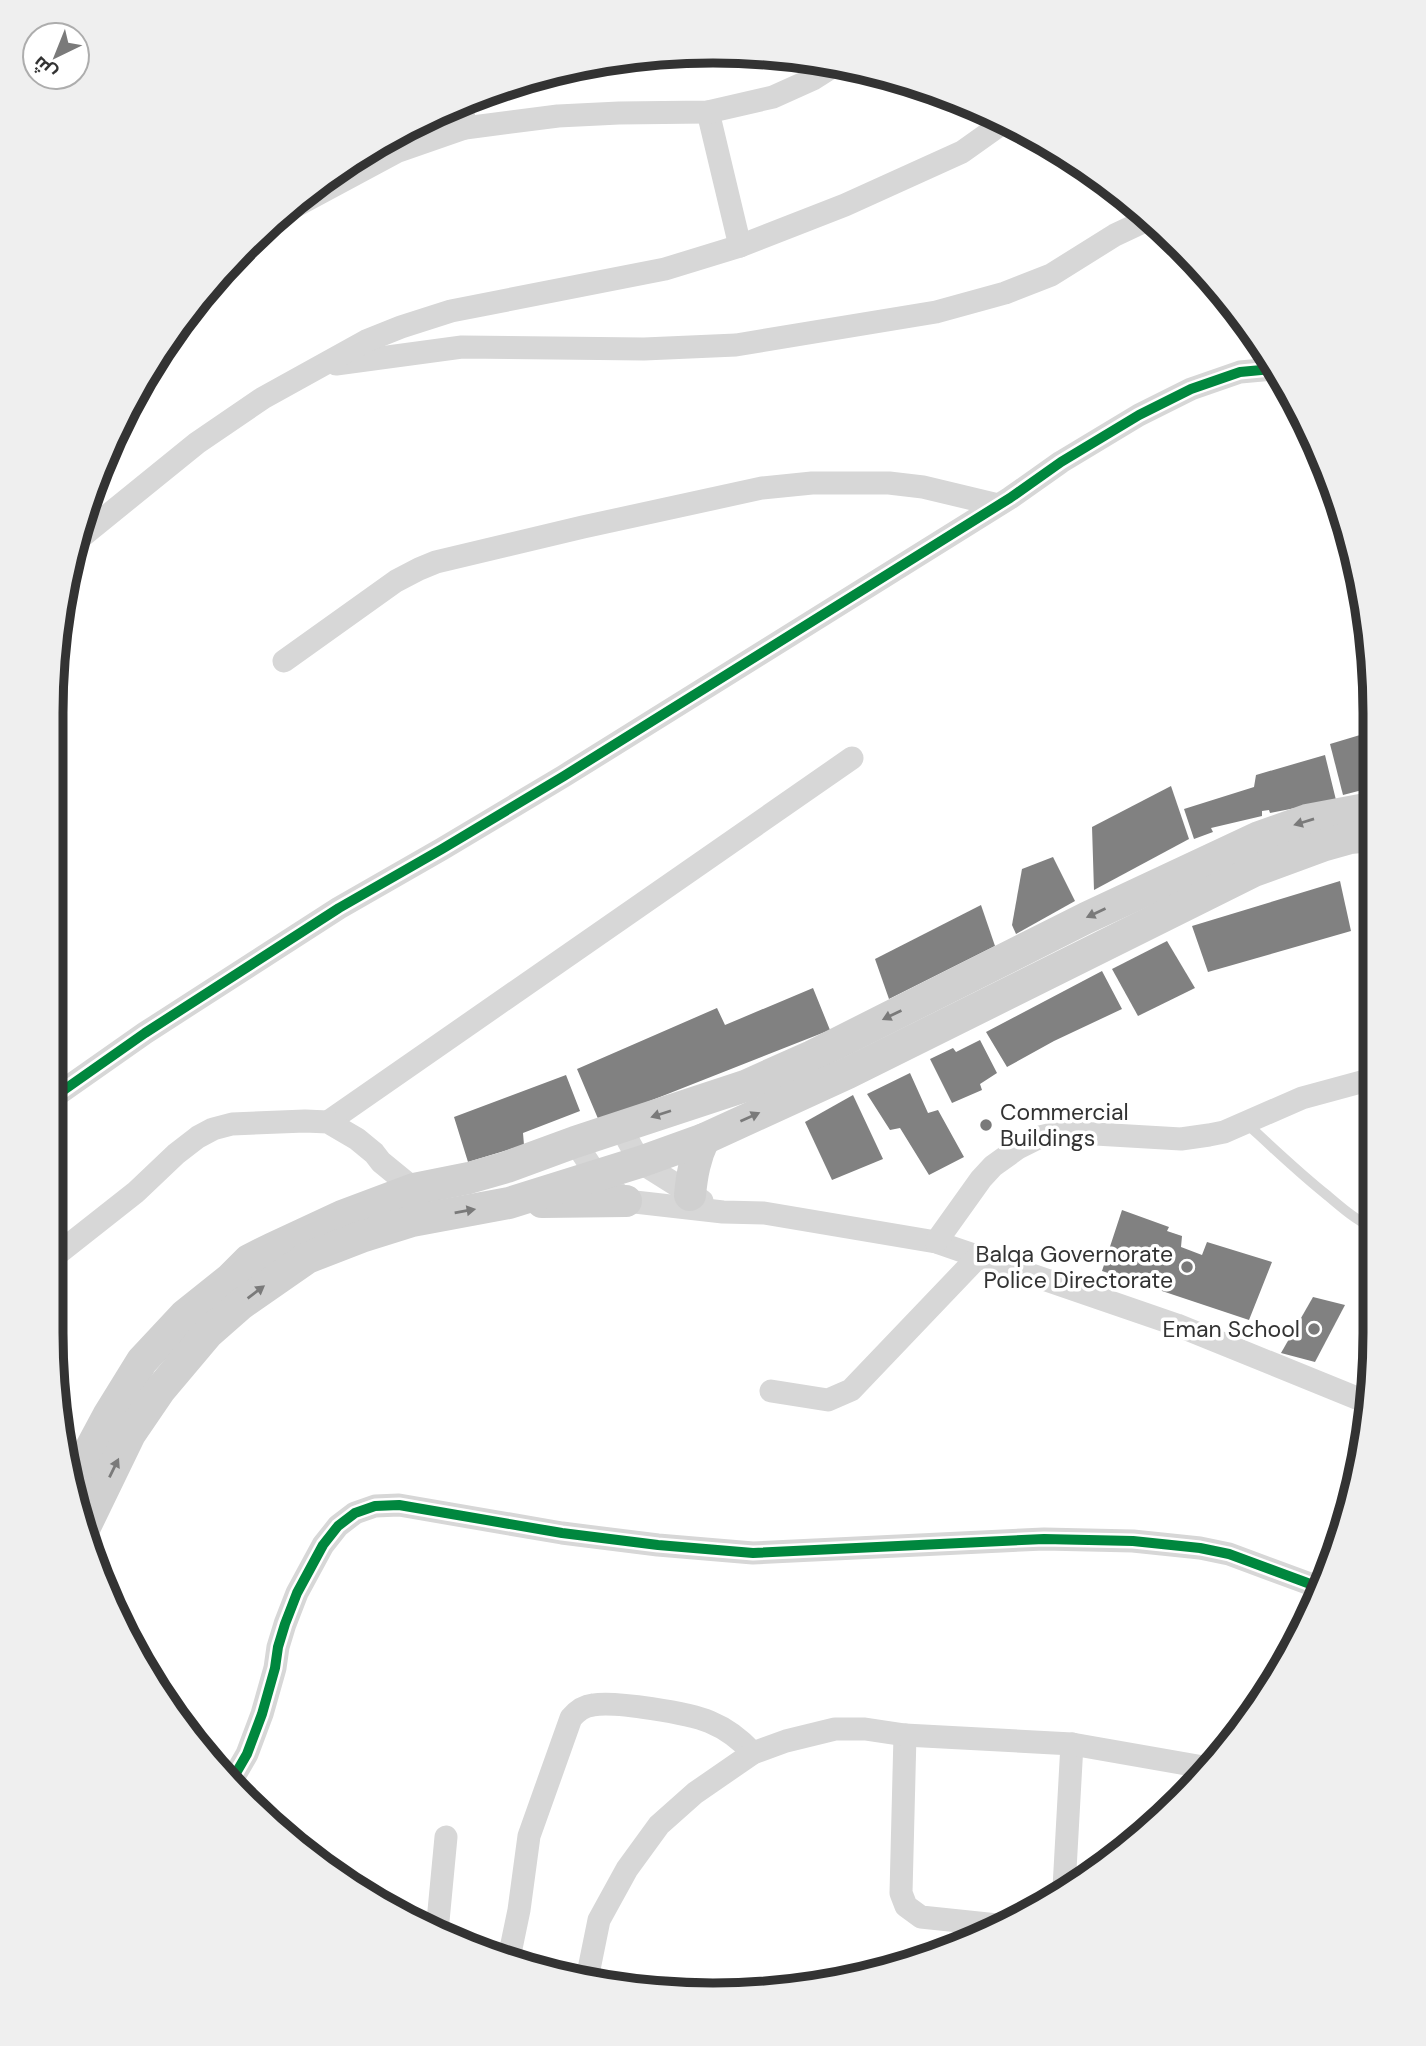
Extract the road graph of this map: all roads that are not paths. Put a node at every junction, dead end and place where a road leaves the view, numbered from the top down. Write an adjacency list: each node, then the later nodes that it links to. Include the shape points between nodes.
1 (823, 73): 3 (street, via 773,97)
2 (463, 112): 4 (street)
3 (708, 112): 4 (street, via 558,116); 8 (street)
4 (465, 128): 6 (street)
5 (996, 128): 8 (street, via 962,152)
6 (403, 142)
7 (1141, 223): 9 (street, via 1051,275 936,312 736,345 462,347)
8 (740, 246): 9 (street, via 665,269 451,311 366,341)
9 (323, 366): 12 (street, via 263,398 197,443)
10 (1264, 370): 11 (street, via 1240,372 1191,388 1139,415)
11 (998, 505): 13 (street, via 923,486 812,483 762,488 583,527 436,562 396,581); 18 (street, via 564,776 268,952)
12 (89, 530)
13 (284, 661)
14 (852, 758): 19 (street)
15 (1363, 810): 21 (main road, one-way to 21, via 1307,820 1259,837 812,1056 745,1086)
16 (1363, 837): 22 (main road, one-way to 16, via 860,1067 1254,871 1325,845)
17 (1363, 1081): 20 (street, via 1302,1098)
18 (63, 1091)
19 (328, 1122): 26 (street, via 357,1139); 33 (street, via 213,1129 176,1154)
20 (1245, 1123): 31 (lane); 32 (street, via 1224,1132 1181,1139 1061,1132 1040,1137 993,1166)
21 (621, 1128): 23 (main road); 24 (street)
22 (704, 1139): 24 (main road); 27 (main road, via 692,1172)
23 (575, 1142): 25 (street); 26 (main road, via 507,1167)
24 (640, 1162): 25 (main road); 27 (street)
25 (596, 1174): 28 (street); 29 (main road)
26 (414, 1189): 37 (main road, via 305,1232 249,1261 186,1315 142,1361)
27 (690, 1195): 30 (street)
28 (626, 1201): 29 (main road); 30 (street)
29 (509, 1203): 37 (main road, one-way to 29, via 160,1390 208,1333 307,1258 412,1221)
30 (723, 1212): 32 (street, via 764,1213)
31 (1363, 1223)
32 (936, 1242): 34 (street)
33 (63, 1250)
34 (978, 1257): 35 (street, via 851,1390 828,1400); 36 (street, via 1177,1325)
35 (771, 1391)
36 (1359, 1399)
37 (119, 1425): 38 (main road); 39 (main road, one-way to 37)
38 (79, 1475)
39 (89, 1516)
40 (1313, 1585): 45 (street, via 1229,1554 1133,1541 1044,1539 753,1553 562,1533 399,1505 375,1506 338,1526 297,1592 247,1754)
41 (905, 1735): 42 (street); 43 (street, via 835,1729); 49 (street, via 901,1893 906,1906 921,1917)
42 (1072, 1744): 44 (street); 47 (street)
43 (753, 1753): 50 (street, via 740,1739 690,1716 613,1704 579,1709 570,1718 529,1836); 51 (street, via 695,1793 659,1825 627,1869 600,1920)
44 (1198, 1766)
45 (235, 1774)
46 (446, 1837): 48 (street)
47 (1064, 1879)
48 (438, 1922)
49 (984, 1924)
50 (510, 1951)
51 (589, 1971)

